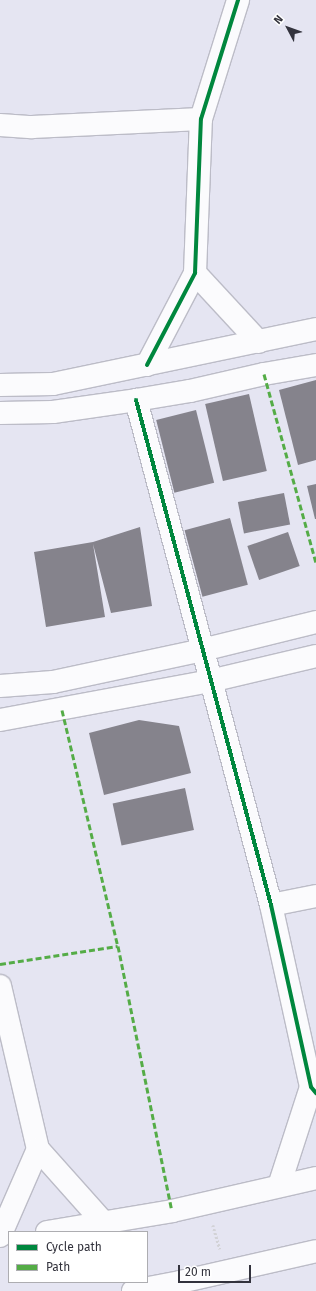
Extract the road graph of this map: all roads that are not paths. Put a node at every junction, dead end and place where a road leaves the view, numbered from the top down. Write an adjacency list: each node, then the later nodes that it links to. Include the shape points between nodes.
1 (238, 0): 2 (street)
2 (202, 119): 3 (street, via 32,127); 4 (street)
3 (0, 125)
4 (195, 273): 6 (street); 7 (street)
5 (316, 329): 6 (street)
6 (259, 342): 7 (street)
7 (147, 365): 9 (street)
8 (316, 365): 11 (street)
9 (53, 384): 10 (street); 12 (street)
10 (0, 385)
11 (136, 400): 12 (street); 15 (street)
12 (53, 412): 13 (street)
13 (0, 413)
14 (316, 622): 15 (street)
15 (202, 650): 17 (street); 18 (street, via 53,682)
16 (316, 656): 17 (street)
17 (210, 681): 19 (street); 21 (street)
18 (0, 686)
19 (0, 720)
20 (316, 896): 21 (street)
21 (271, 905): 23 (street)
22 (0, 986): 24 (street)
23 (314, 1090): 26 (street)
24 (38, 1149): 27 (street); 29 (street)
25 (316, 1178): 26 (street)
26 (279, 1186): 27 (street, via 172,1212)
27 (103, 1222): 28 (street)
28 (53, 1231)
29 (0, 1236)
30 (316, 1251): 31 (street, via 226,1271)
31 (182, 1287): 32 (street)
32 (133, 1291)

